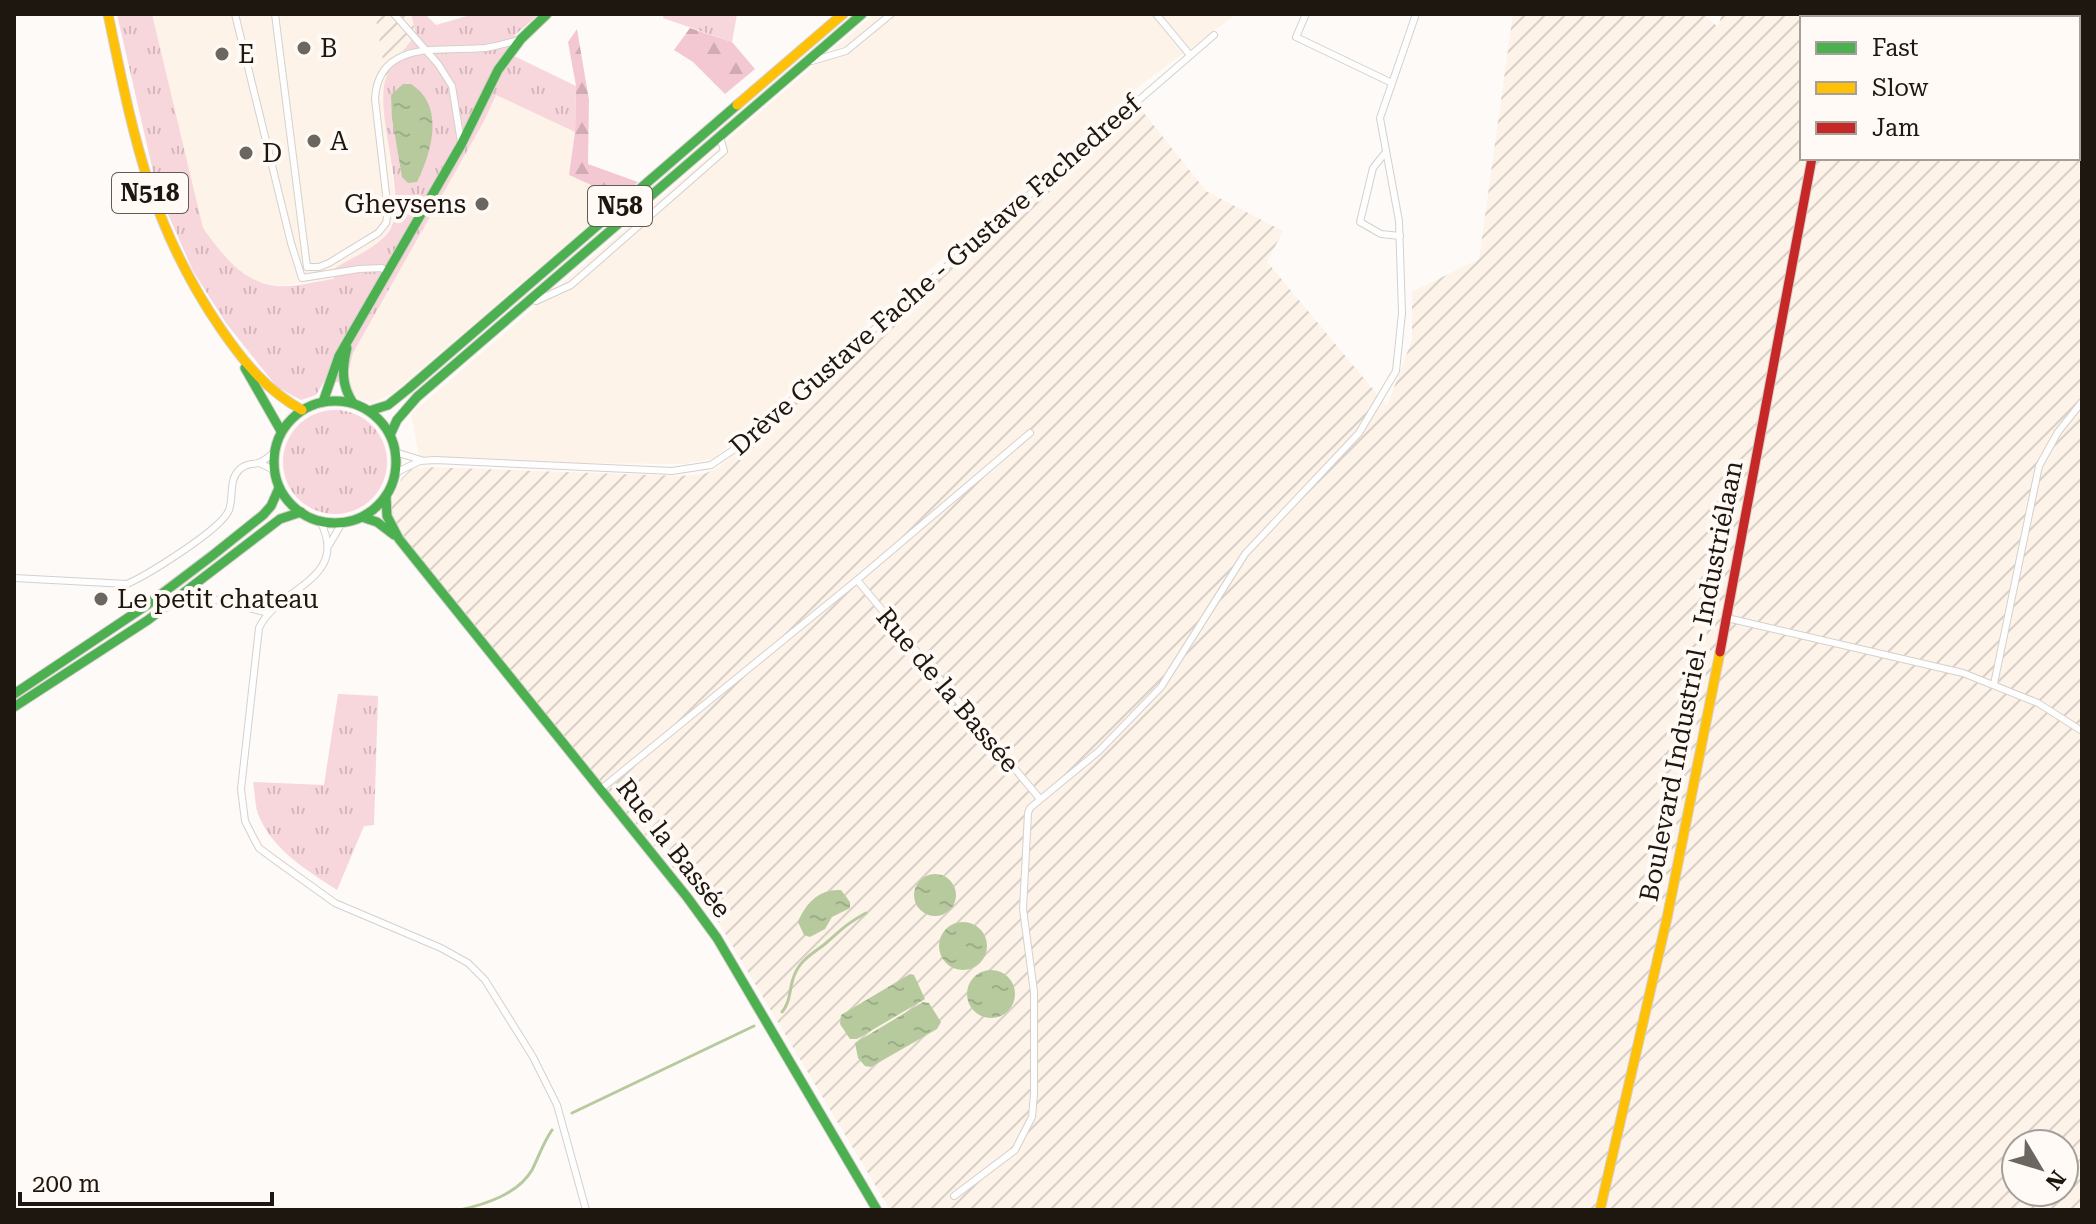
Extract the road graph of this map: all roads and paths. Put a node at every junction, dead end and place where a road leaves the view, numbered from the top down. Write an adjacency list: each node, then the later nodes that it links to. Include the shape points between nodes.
1 (108, 14): 27 (main road, N518, via 144,172 165,231 196,292)
2 (235, 14): 23 (street)
3 (275, 14): 23 (street)
4 (394, 14): 14 (street)
5 (547, 14): 13 (main road)
6 (843, 14): 32 (main road, N58, via 408,389 388,405)
7 (862, 14): 16 (main road, N58)
8 (891, 14): 16 (street, via 846,51)
9 (1156, 14): 15 (street)
10 (1306, 14): 17 (street, via 1296,37)
11 (1416, 14): 17 (street)
12 (1214, 35): 15 (street, Drève Gustave Fache - Gustave Fachedreef)
13 (521, 39): 14 (street, via 482,48); 19 (main road, via 498,70)
14 (424, 49): 19 (street, via 452,86); 23 (street, via 396,61 376,87 386,223 336,260)
15 (1190, 55): 38 (street, Drève Gustave Fache - Gustave Fachedreef, via 711,465 672,471)
16 (809, 61): 18 (main road, N58)
17 (1392, 83): 20 (street, via 1380,118)
18 (719, 135): 25 (main road, N58); 25 (street, via 724,151 584,274)
19 (461, 145): 24 (main road)
20 (1385, 153): 22 (street); 22 (street, via 1373,168 1360,222 1385,235)
21 (1812, 160): 54 (main road, Boulevard Industriel - Industriélaan)
22 (1400, 236): 60 (street, via 1400,354 1371,415 1245,554 1161,687 1099,751)
23 (303, 269): 24 (street, via 302,278 359,269 382,268)
24 (387, 273): 26 (main road)
25 (521, 307): 35 (main road, N58, via 409,404)
26 (349, 341): 28 (main road); 30 (main road, via 342,378)
27 (239, 354): 31 (main road, N518, via 276,394); 33 (main road, N518)
28 (323, 402): 30 (main road); 31 (main road)
29 (2082, 402): 55 (street, via 2039,466)
30 (353, 403): 32 (main road)
31 (302, 410): 33 (main road)
32 (369, 411): 35 (main road)
33 (281, 431): 37 (main road)
34 (1030, 433): 51 (street)
35 (390, 435): 36 (main road)
36 (395, 452): 38 (street, Drève Gustave Fache - Gustave Fachedreef); 41 (main road)
37 (274, 453): 39 (street); 40 (main road)
38 (429, 461): 41 (street, Drève Gustave Fache - Gustave Fachedreef)
39 (259, 463): 40 (street); 50 (street, via 243,467 234,477 229,509 219,522 142,577 127,584)
40 (274, 470): 42 (main road)
41 (395, 473): 43 (main road)
42 (279, 488): 44 (main road); 56 (main road, via 263,515 213,555)
43 (386, 496): 45 (main road); 48 (main road, Rue la Bassée, via 387,516)
44 (301, 512): 46 (main road); 57 (main road, via 280,519 148,620)
45 (362, 517): 47 (main road); 48 (main road, Rue la Bassée)
46 (320, 521): 47 (main road); 49 (street)
47 (342, 523): 49 (street)
48 (399, 539): 59 (main road, Rue la Bassée)
49 (329, 545): 53 (street, via 319,572)
50 (14, 578)
51 (857, 580): 59 (street); 60 (street, Rue de la Bassée)
52 (204, 597): 53 (street)
53 (269, 613): 62 (street, via 259,628 243,758 242,798 252,835 259,848 335,903 441,948 485,980 557,1105)
54 (1727, 618): 55 (street); 64 (main road, Boulevard Industriel - Industriélaan, via 1667,918)
55 (1994, 684): 58 (street)
56 (14, 694)
57 (14, 707)
58 (2082, 731)
59 (601, 789): 63 (main road, Rue la Bassée, via 717,938)
60 (1040, 799): 61 (street, via 1028,813 1023,909 1034,992 1032,1117 1015,1150)
61 (954, 1196)
62 (586, 1210)
63 (877, 1210)
64 (1600, 1210)

